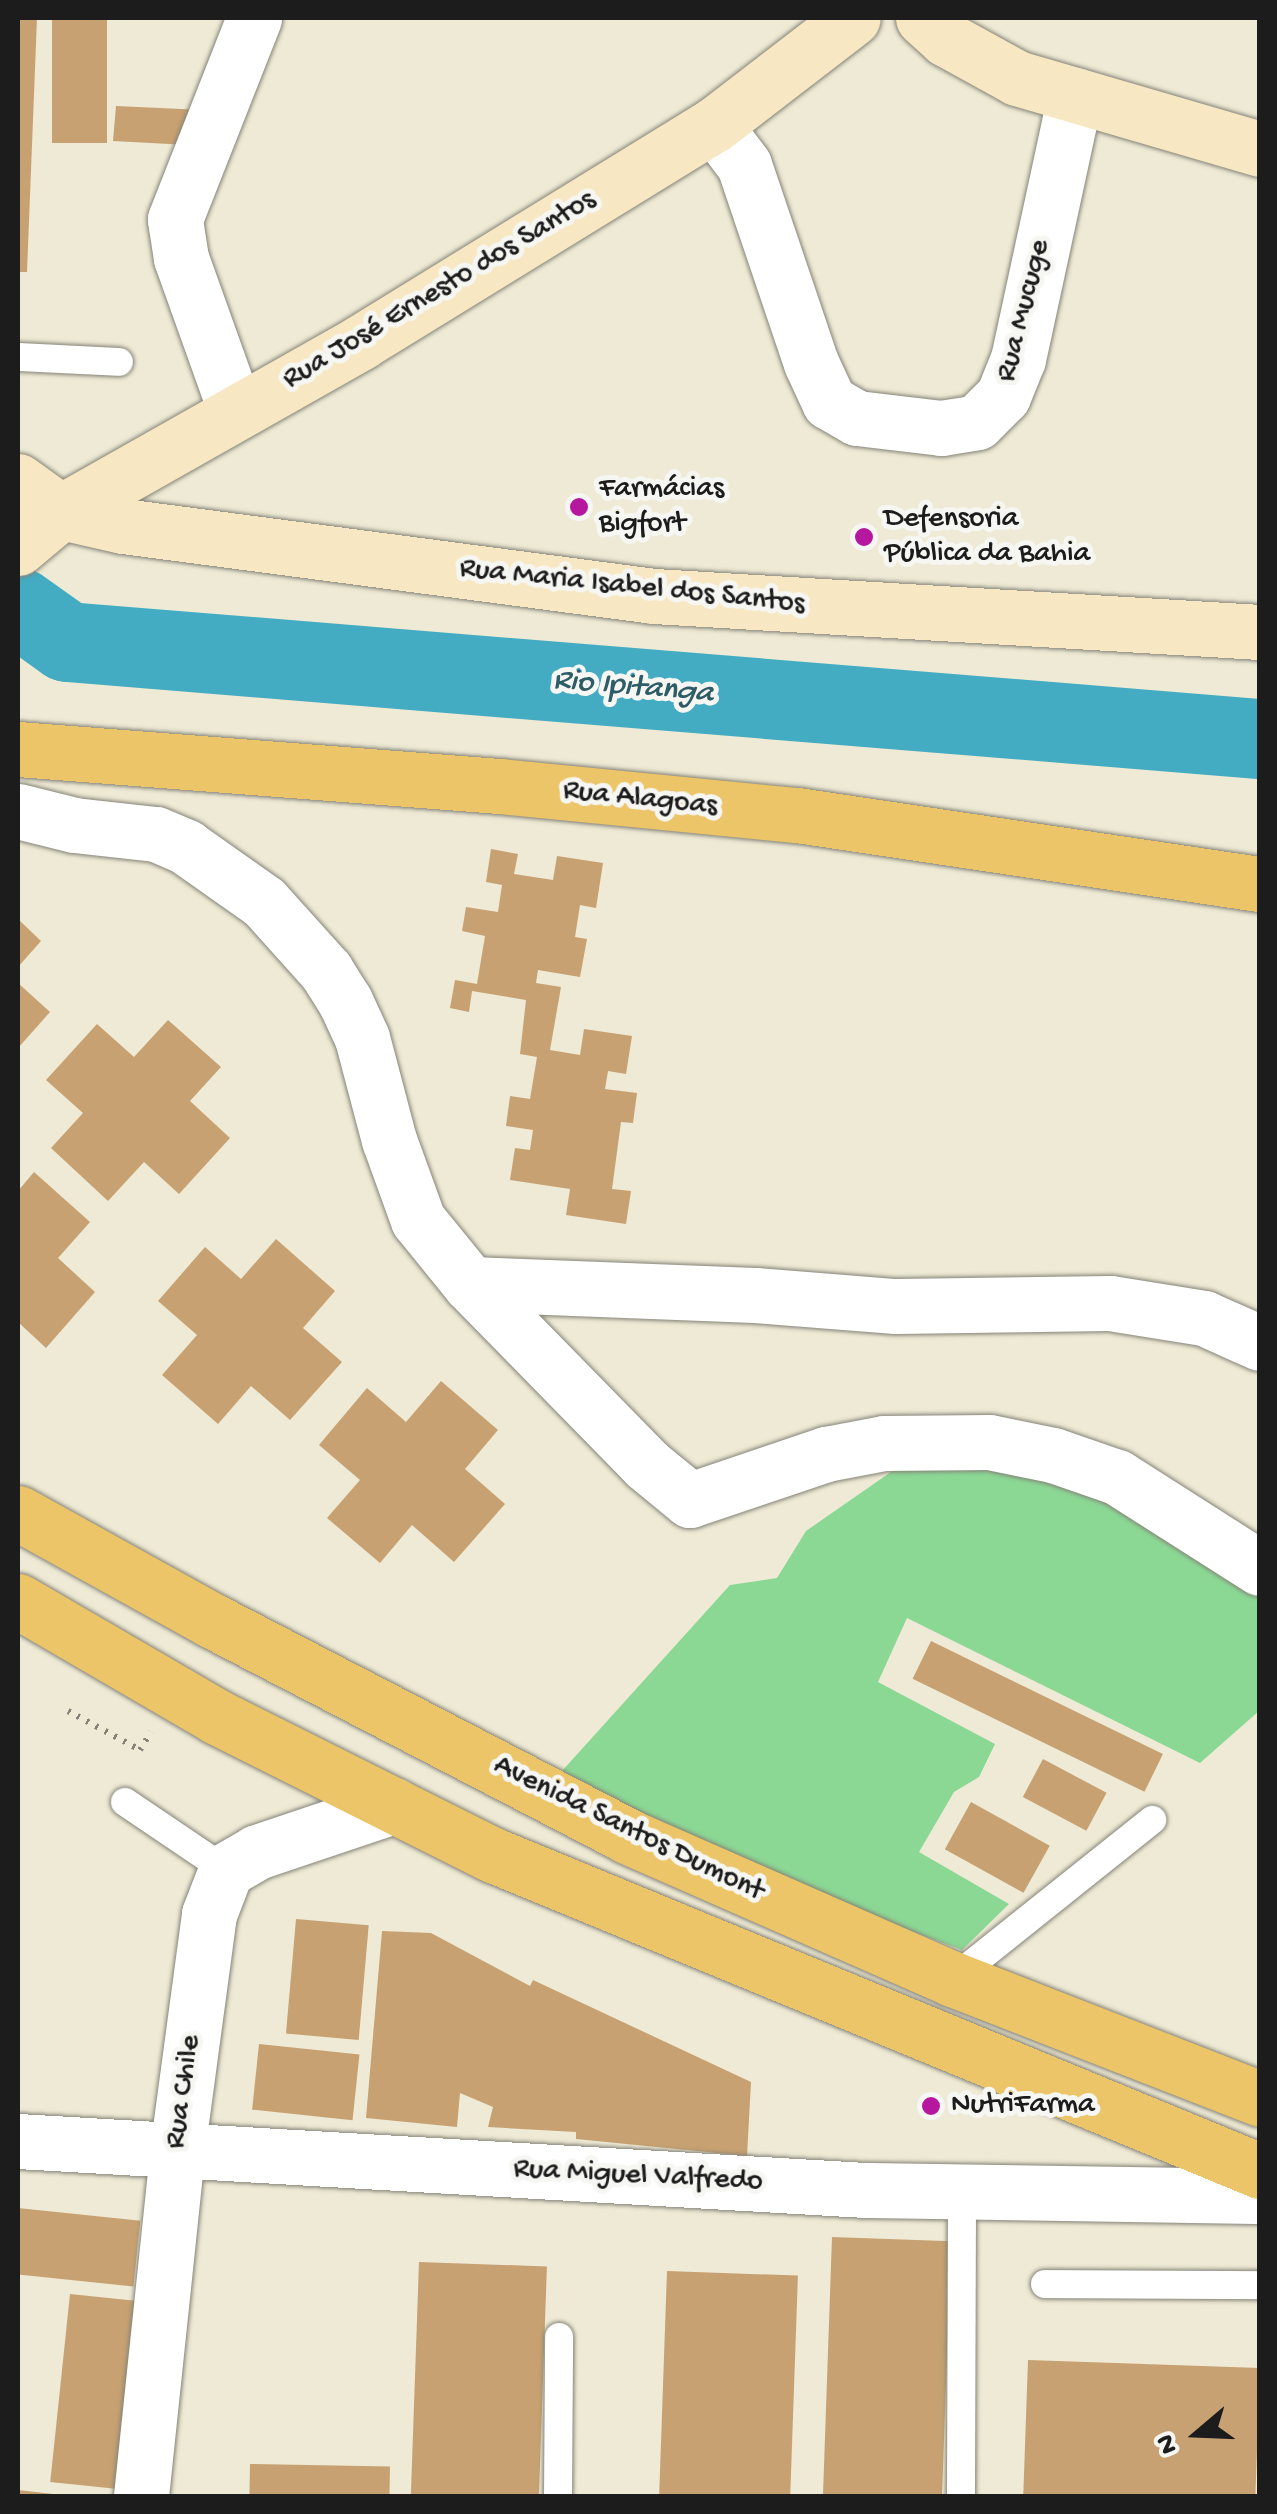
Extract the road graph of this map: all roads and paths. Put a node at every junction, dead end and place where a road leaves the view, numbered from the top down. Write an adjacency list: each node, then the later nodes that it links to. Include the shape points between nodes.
1 (254, 18): 9 (street, via 176,219 181,258)
2 (853, 18): 5 (main road, Rua José Ernesto dos Santos)
3 (923, 18): 4 (main road, via 982,62)
4 (1074, 96): 5 (street, Rua Mucuge, via 1003,396 977,422 941,428 857,418 829,402 744,165); 6 (main road)
5 (714, 125): 9 (main road, Rua José Ernesto dos Santos)
6 (1260, 149)
7 (18, 357): 8 (lane)
8 (119, 362)
9 (236, 412): 11 (main road, Rua José Ernesto dos Santos)
10 (18, 481): 11 (main road, Rua Maria Isabel dos Santos)
11 (36, 532): 12 (main road, Rua Maria Isabel dos Santos, via 173,534 654,596)
12 (1260, 632)
13 (18, 749): 15 (main road, Rua Alagoas, via 797,815)
14 (18, 812): 16 (street, via 156,834 264,902 346,1001 418,1220)
15 (1260, 884)
16 (470, 1284): 17 (street, via 896,1306 1110,1303 1204,1318); 19 (street, via 646,1464 690,1500 826,1454 884,1443 989,1442 1117,1477)
17 (1260, 1343)
18 (18, 1513): 27 (main road, Avenida Santos Dumont, via 627,1836)
19 (1260, 1568)
20 (18, 1602): 24 (main road, via 217,1717)
21 (68, 1711): 22 (path)
22 (140, 1750)
23 (126, 1802): 26 (lane)
24 (394, 1806): 26 (street, via 256,1852); 31 (main road, via 493,1855)
25 (1152, 1820): 27 (lane)
26 (226, 1870): 30 (street, Rua Chile, via 209,1914)
27 (953, 1979): 28 (main road, Avenida Santos Dumont)
28 (1260, 2100)
29 (18, 2140): 30 (street, Rua Miguel Valfredo)
30 (177, 2151): 32 (street, Rua Miguel Valfredo); 37 (street, Rua Chile)
31 (1260, 2171)
32 (962, 2192): 33 (street, Rua Miguel Valfredo); 39 (lane)
33 (1260, 2196)
34 (1045, 2284): 35 (lane)
35 (1260, 2285)
36 (559, 2338): 38 (lane)
37 (141, 2496)
38 (558, 2496)
39 (961, 2496)

